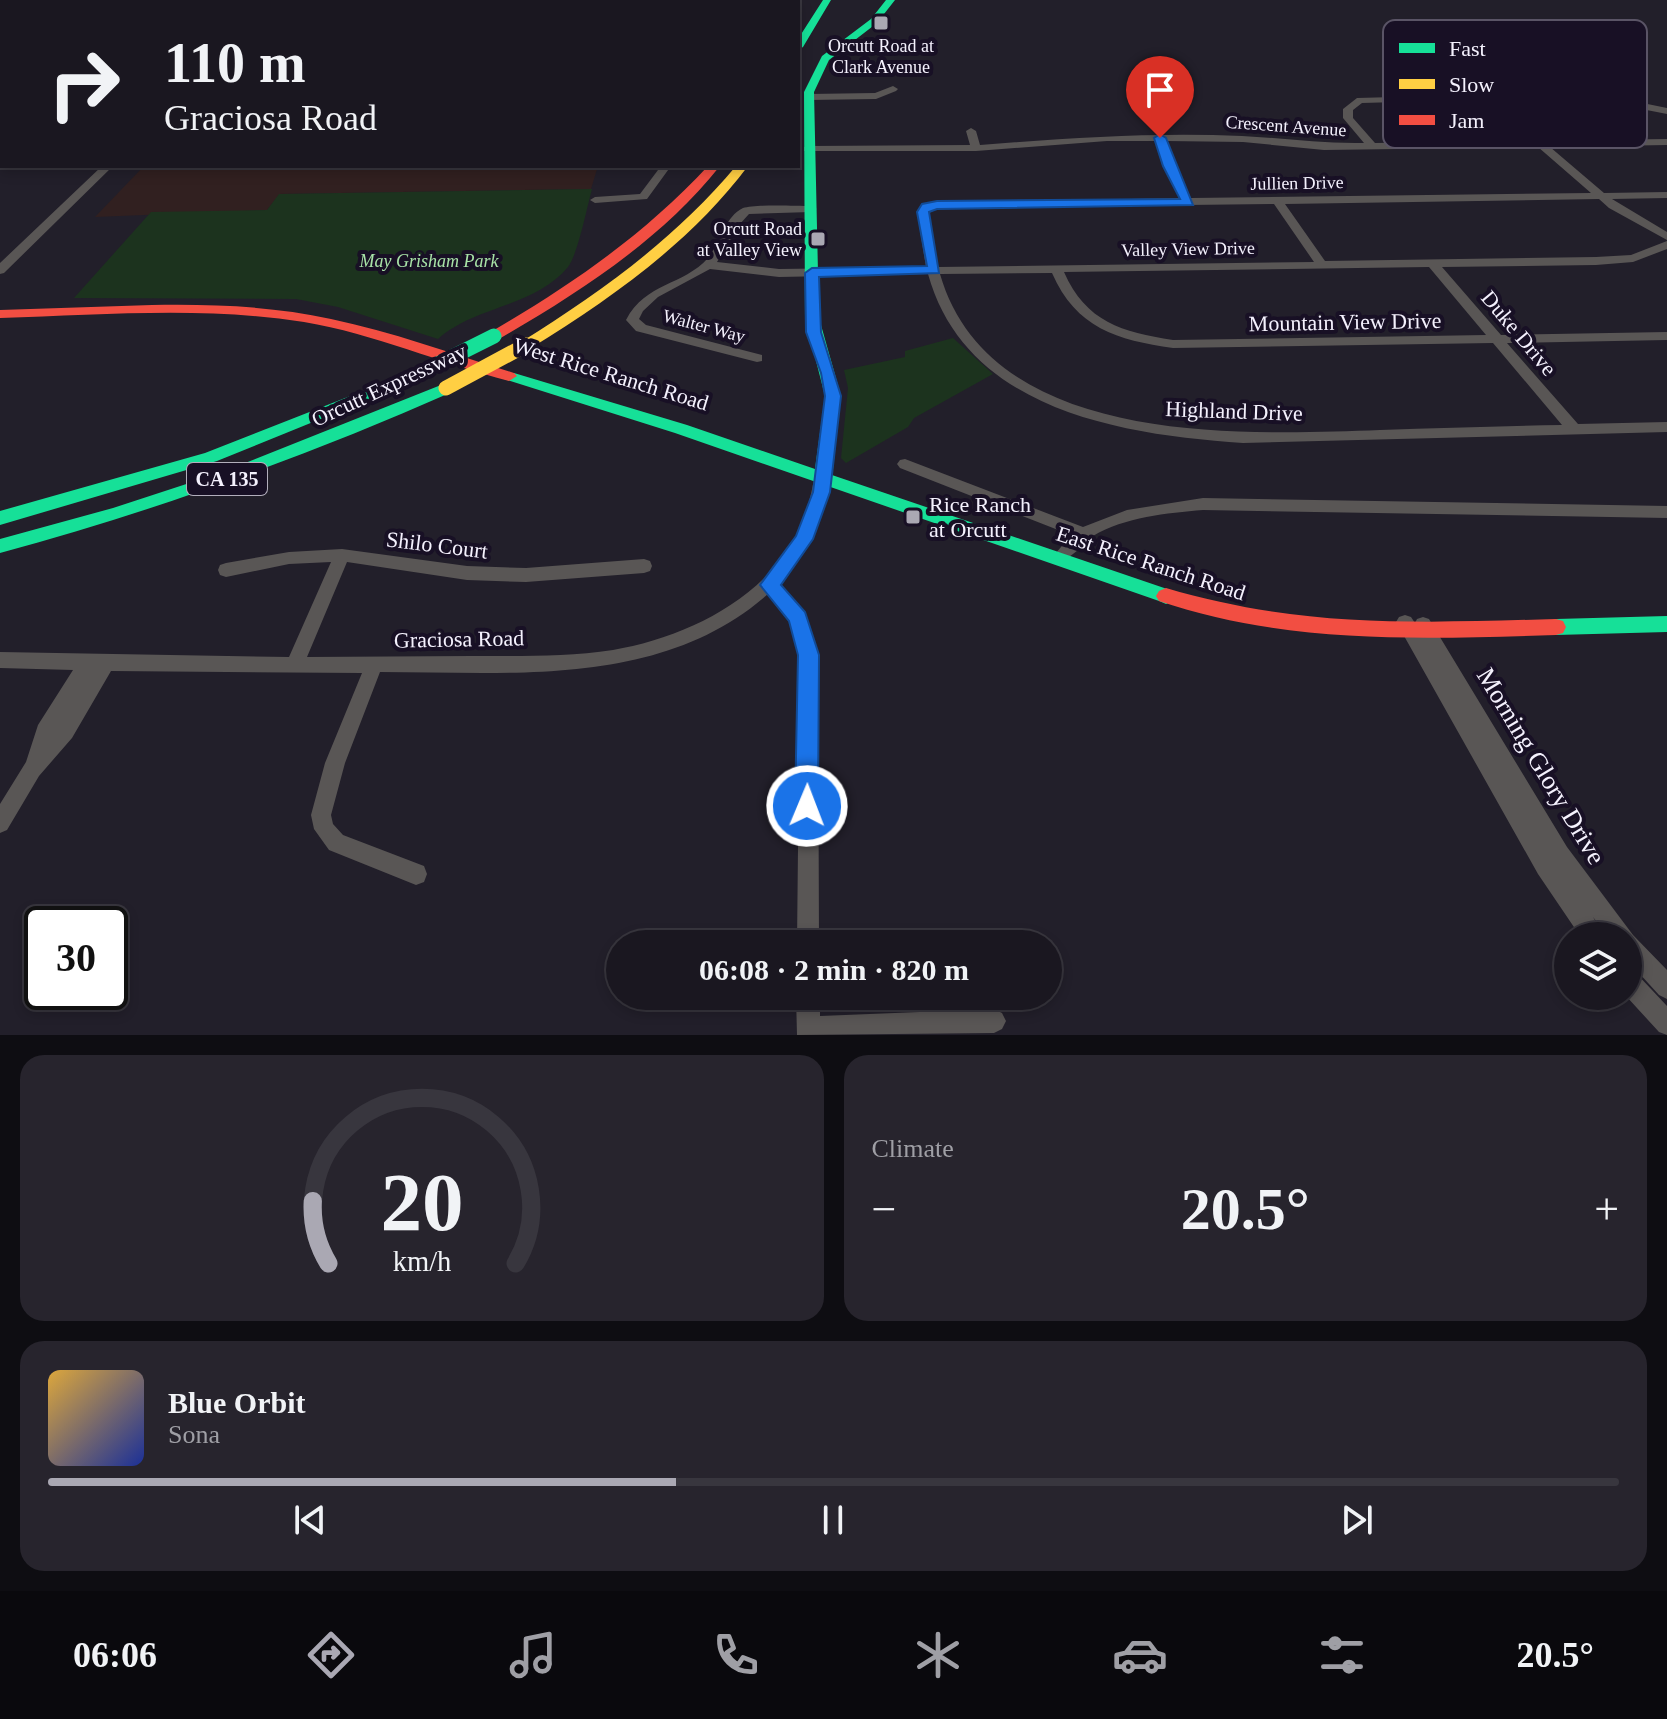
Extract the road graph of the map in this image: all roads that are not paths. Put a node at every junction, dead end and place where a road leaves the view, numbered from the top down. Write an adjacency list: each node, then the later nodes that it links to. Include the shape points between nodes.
1 (827, 0): 3 (main road)
2 (891, 0): 5 (main road, via 882,13 830,52 814,76)
3 (800, 44)
4 (893, 89): 5 (street, via 876,96)
5 (809, 97): 17 (main road)
6 (1383, 100): 13 (street, via 1360,100 1348,109 1348,118)
7 (1647, 107): 8 (street)
8 (1667, 111)
9 (971, 131): 15 (street)
10 (1160, 138): 13 (street, Crescent Avenue); 15 (street, Crescent Avenue); 26 (street)
11 (1647, 142): 12 (street, Crescent Avenue)
12 (1667, 142)
13 (1372, 146): 14 (street, Crescent Avenue)
14 (1383, 146)
15 (976, 148): 17 (street, Crescent Avenue)
16 (1546, 148): 23 (street)
17 (808, 149): 28 (main road)
18 (106, 168): 35 (street)
19 (665, 168): 24 (street, via 643,197)
20 (712, 168): 47 (main road, Orcutt Expressway / CA 135, bridge, via 666,218 611,263 494,336 414,376 311,421 171,471)
21 (740, 168): 49 (main road, Orcutt Expressway / CA 135, bridge, via 667,248 593,304 446,388 238,475)
22 (1667, 195): 23 (street, Jullien Drive)
23 (1602, 196): 25 (street, Jullien Drive); 29 (street)
24 (595, 200)
25 (1278, 201): 26 (street, Jullien Drive); 33 (street)
26 (1188, 203): 27 (street, Jullien Drive)
27 (927, 207): 36 (street, Highland Drive, via 924,218)
28 (811, 209): 32 (street, Walter Way, via 746,211); 37 (main road)
29 (1667, 237)
30 (1667, 245): 31 (street, Valley View Drive, via 1614,260)
31 (1433, 264): 33 (street, Valley View Drive); 40 (street, Duke Drive)
32 (708, 265): 37 (street, Valley View Drive); 41 (street, Walter Way, via 659,292 635,311 632,320 641,328)
33 (1322, 265): 34 (street, Valley View Drive)
34 (1056, 269): 36 (street, Valley View Drive); 40 (street, Mountain View Drive, via 1065,293 1084,314 1144,340 1220,345)
35 (0, 270)
36 (935, 270): 37 (street, Valley View Drive); 43 (street, Highland Drive, via 944,306 996,367 1040,395 1125,424 1186,435 1248,437)
37 (812, 273): 45 (main road, via 814,332 833,396)
38 (0, 312): 45 (main road, West Rice Ranch Road, via 242,311 306,316)
39 (1667, 336): 40 (street, Mountain View Drive)
40 (1498, 339): 43 (street, Duke Drive)
41 (757, 358)
42 (1667, 427): 43 (street, Highland Drive)
43 (1574, 429)
44 (905, 464): 48 (street)
45 (824, 473): 50 (main road, East Rice Ranch Road); 54 (street, Graciosa Road, via 811,524 787,565); 57 (main road, East Rice Ranch Road, via 1217,612 1295,627)
46 (1667, 512): 48 (street, via 1203,504 1129,514)
47 (0, 518)
48 (1086, 534): 50 (street)
49 (0, 546)
50 (1064, 553): 57 (main road, East Rice Ranch Road, via 1247,611 1318,621)
51 (342, 555): 52 (street, Shilo Court, via 467,573 526,575); 53 (street, Shilo Court); 60 (street)
52 (644, 566)
53 (226, 570)
54 (765, 589): 61 (street, Graciosa Road, via 694,633 619,657); 66 (street, via 787,622 803,634 809,655)
55 (1667, 615): 57 (main road, East Rice Ranch Road)
56 (1667, 624): 57 (main road, East Rice Ranch Road)
57 (1415, 625): 64 (street, Morning Glory Drive, via 1546,866); 65 (street, Morning Glory Drive, via 1559,854)
58 (0, 660): 59 (street, Graciosa Road)
59 (97, 663): 60 (street, Graciosa Road); 62 (street, via 65,732 32,769)
60 (295, 665): 61 (street, Graciosa Road)
61 (374, 665): 63 (street, via 335,763 321,815 336,843)
62 (0, 823)
63 (416, 874)
64 (1584, 922)
65 (1611, 922)
66 (808, 930)
67 (1642, 960): 68 (street)
68 (1664, 984): 69 (street, via 1655,994)
69 (1642, 989)
70 (1642, 997): 73 (street)
71 (808, 1010): 74 (street)
72 (994, 1021): 74 (street)
73 (1667, 1024)
74 (809, 1032)

